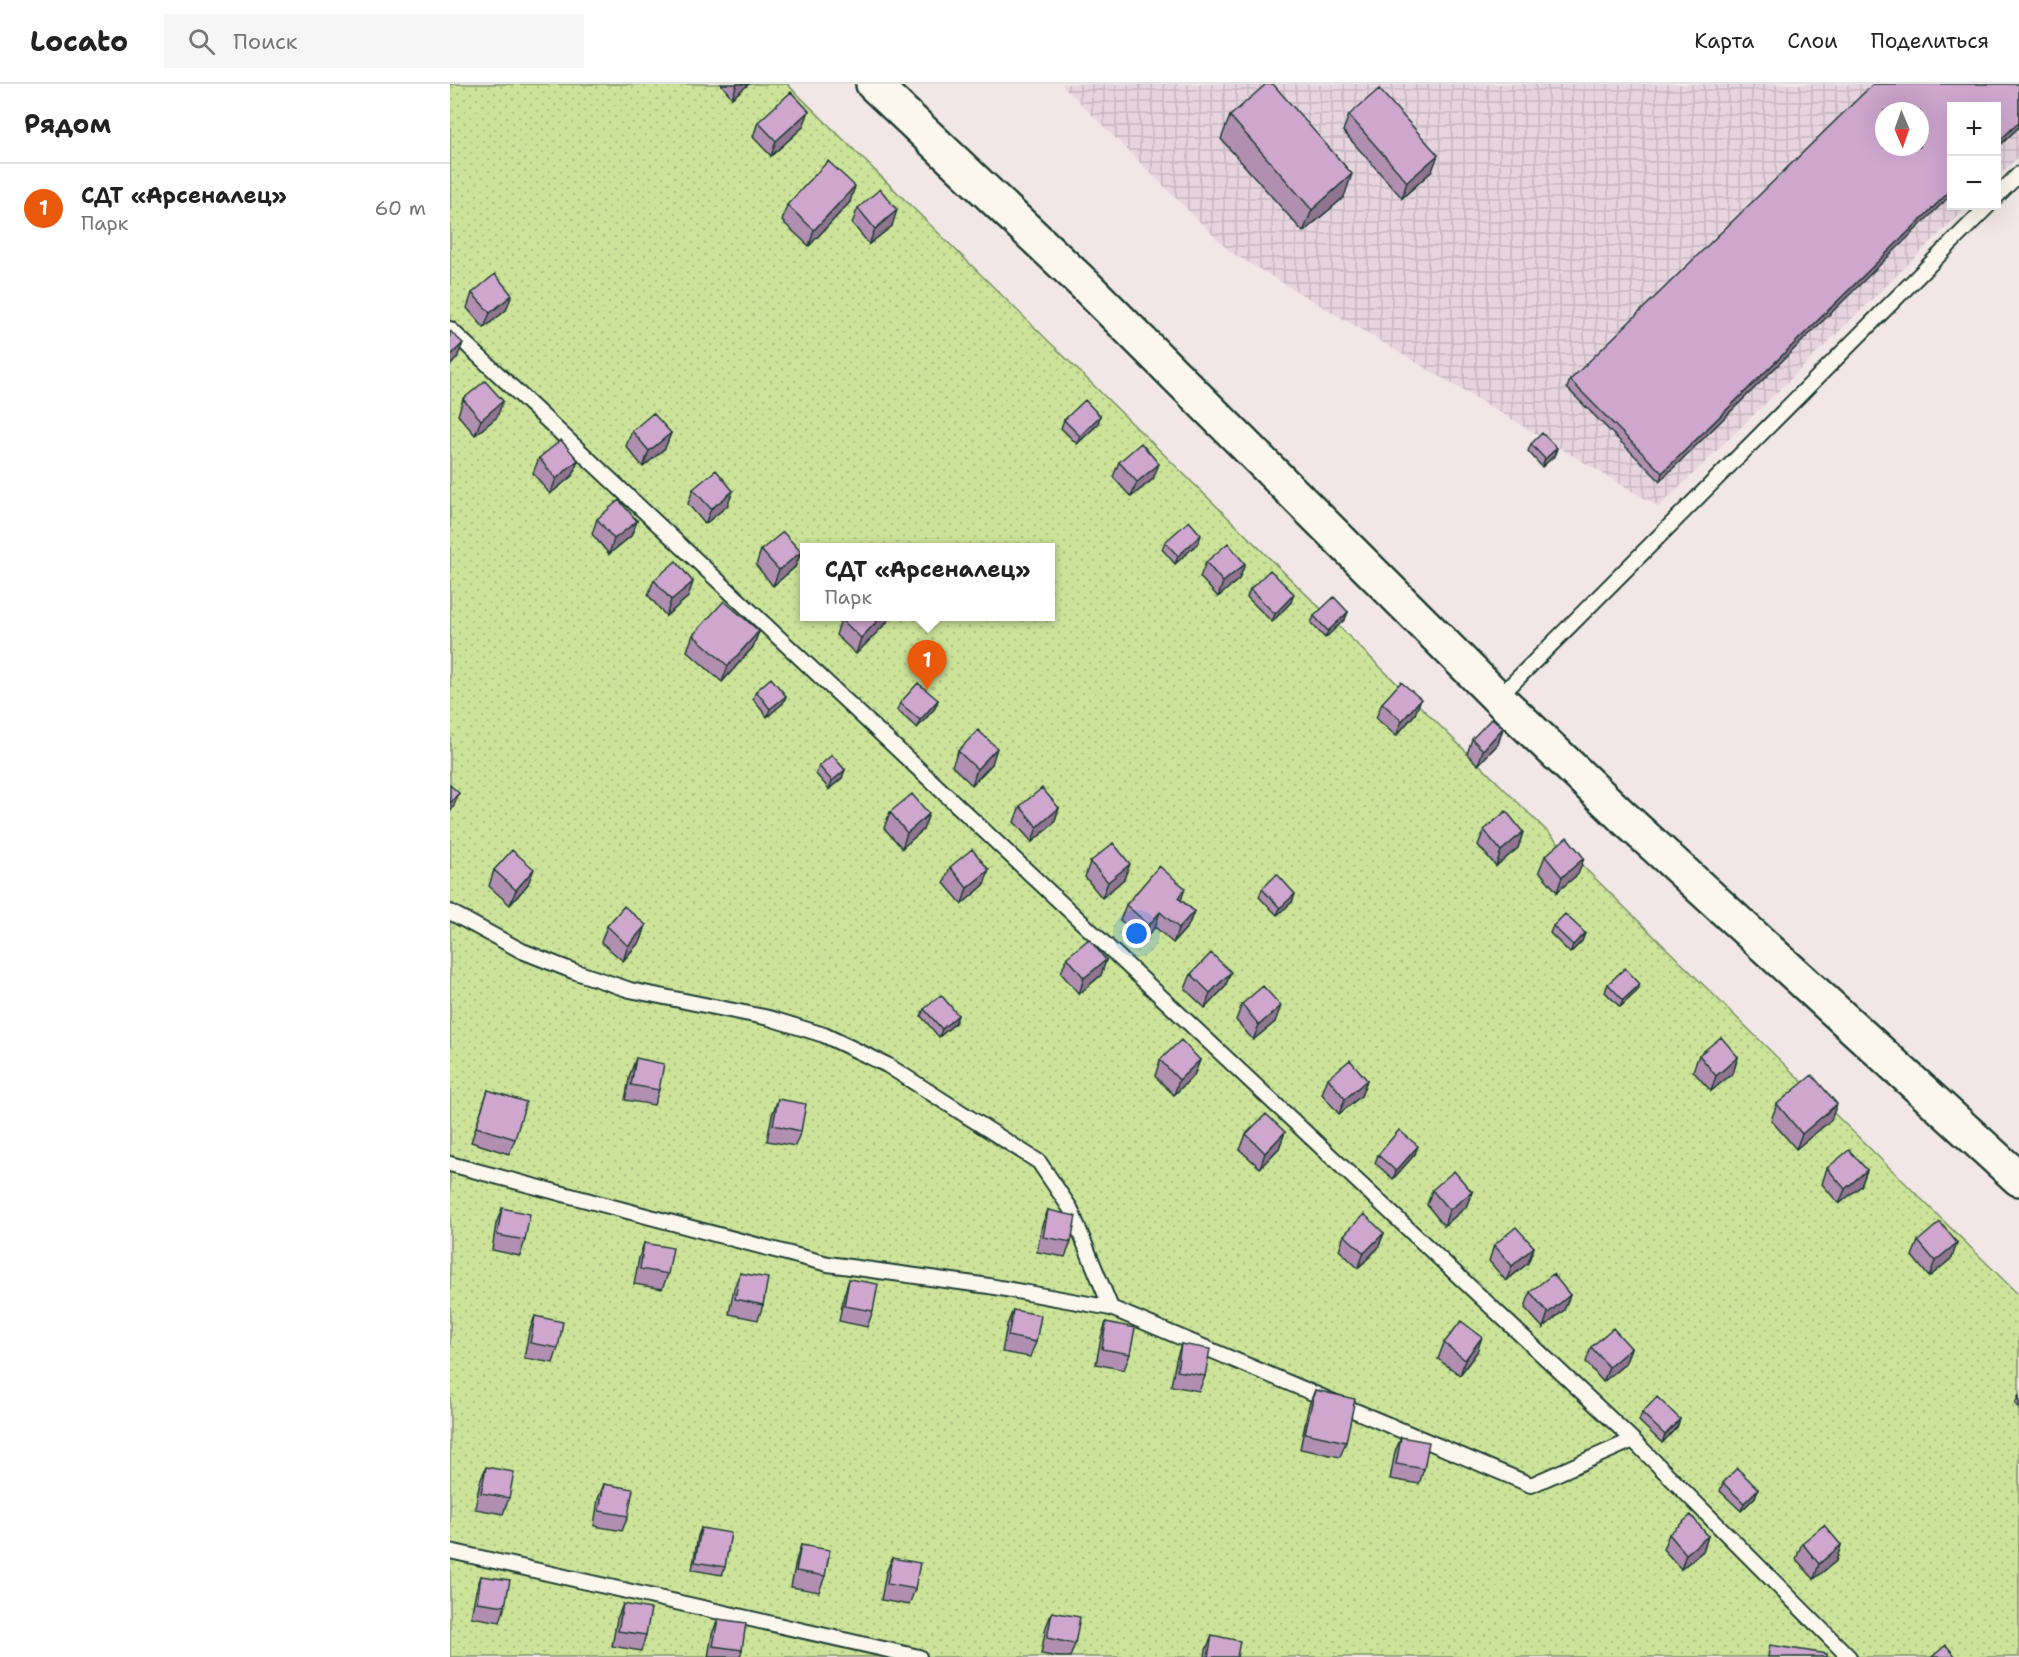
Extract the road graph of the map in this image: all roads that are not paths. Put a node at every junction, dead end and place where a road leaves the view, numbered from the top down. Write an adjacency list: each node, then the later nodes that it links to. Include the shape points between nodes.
1 (873, 84): 6 (street, via 1084,284)
2 (2019, 174): 3 (lane)
3 (2001, 192)
4 (1984, 210): 6 (lane)
5 (450, 329): 11 (lane)
6 (1498, 698): 9 (street)
7 (450, 912): 10 (lane, via 522,951 573,971 630,990 769,1018 824,1035 887,1065 1039,1162 1070,1208)
8 (450, 1164): 10 (lane, via 828,1264)
9 (2019, 1179)
10 (1111, 1308): 11 (lane, via 1531,1485)
11 (1633, 1440): 14 (lane)
12 (450, 1551): 13 (lane)
13 (919, 1657)
14 (1849, 1657)

